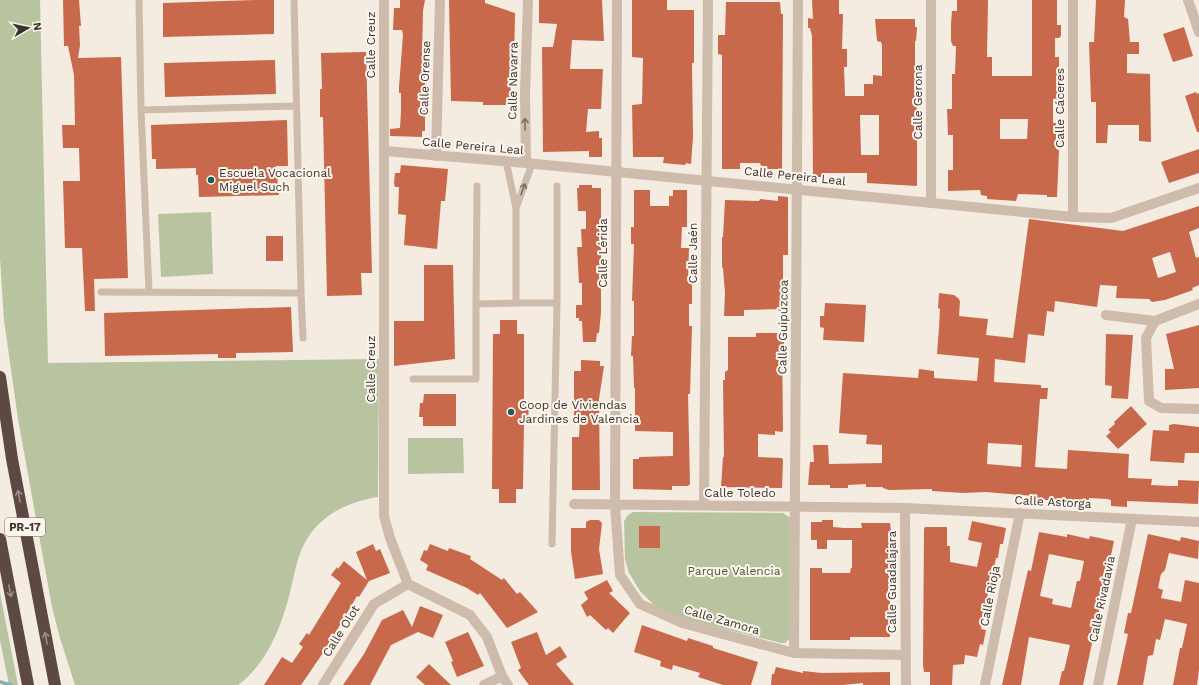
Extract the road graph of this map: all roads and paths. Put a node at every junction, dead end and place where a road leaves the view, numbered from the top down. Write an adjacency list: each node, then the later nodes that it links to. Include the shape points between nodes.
1 (139, 0): 14 (lane)
2 (294, 0): 13 (lane)
3 (384, 0): 15 (street, Calle Creuz)
4 (440, 0): 16 (street, Calle Orense)
5 (528, 0): 18 (street, Calle Navarra, one-way to 5, via 525,93)
6 (617, 0): 19 (street, Calle Lérida)
7 (708, 0): 20 (street, Calle Jaén)
8 (798, 0): 24 (street, Calle Guipúzcoa)
9 (931, 0): 25 (street, Calle Gerona)
10 (1073, 0): 27 (street, Calle Cáceres)
11 (1188, 0): 12 (street)
12 (1199, 32)
13 (295, 106): 14 (lane); 30 (lane)
14 (141, 110): 29 (lane)
15 (385, 151): 16 (street, Calle Pereira Leal); 51 (street, Calle Creuz, via 384,516)
16 (436, 156): 17 (street, Calle Pereira Leal)
17 (506, 161): 18 (street, Calle Pereira Leal); 26 (lane)
18 (529, 163): 19 (street, Calle Pereira Leal); 26 (lane, one-way to 18)
19 (616, 172): 20 (street, Calle Pereira Leal); 42 (street, Calle Lérida)
20 (707, 181): 24 (street, Calle Pereira Leal); 43 (street, Calle Jaén)
21 (476, 186): 33 (lane)
22 (557, 186): 32 (lane)
23 (1199, 188): 27 (street, Calle Pereira Leal, via 1111,218)
24 (797, 190): 25 (street, Calle Pereira Leal); 44 (street, Calle Guipúzcoa)
25 (931, 204): 27 (street, Calle Pereira Leal)
26 (516, 208): 31 (lane)
27 (1073, 217)
28 (101, 292): 29 (lane)
29 (149, 292): 30 (lane)
30 (300, 293): 37 (lane)
31 (516, 303): 32 (lane); 33 (lane)
32 (557, 303): 50 (lane)
33 (476, 304): 39 (lane, via 476,379)
34 (1199, 304): 36 (street)
35 (1106, 315): 36 (street)
36 (1156, 321): 40 (street, via 1146,338 1149,401 1161,408)
37 (303, 338)
38 (0, 377): 56 (highway, PR-17, one-way to 38, via 12,459)
39 (413, 379)
40 (1199, 409)
41 (574, 504): 42 (street, Calle Toledo)
42 (614, 505): 43 (street, Calle Toledo); 52 (street, Calle Zamora, via 620,575 640,604 682,623)
43 (704, 506): 44 (street, Calle Toledo)
44 (794, 506): 45 (street, Calle Toledo); 52 (street, Calle Guipúzcoa)
45 (905, 508): 46 (street, Calle Astorga); 53 (street, Calle Guadalajara)
46 (1020, 513): 47 (street, Calle Astorga); 61 (street, Calle Rioja)
47 (1132, 518): 48 (street, Calle Astorga); 62 (street, Calle Rivadavia)
48 (1199, 522)
49 (0, 539): 55 (highway, PR-17, one-way to 55)
50 (552, 544)
51 (408, 584): 54 (street, via 470,615 487,636); 57 (street, Calle Olot, via 374,604)
52 (794, 653): 53 (street, Calle Zamora)
53 (906, 655): 60 (street, Calle Guadalajara)
54 (502, 676): 58 (street); 59 (street)
55 (27, 680)
56 (54, 681)
57 (323, 685)
58 (484, 685)
59 (508, 685)
60 (906, 685)
61 (985, 685)
62 (1098, 685)

